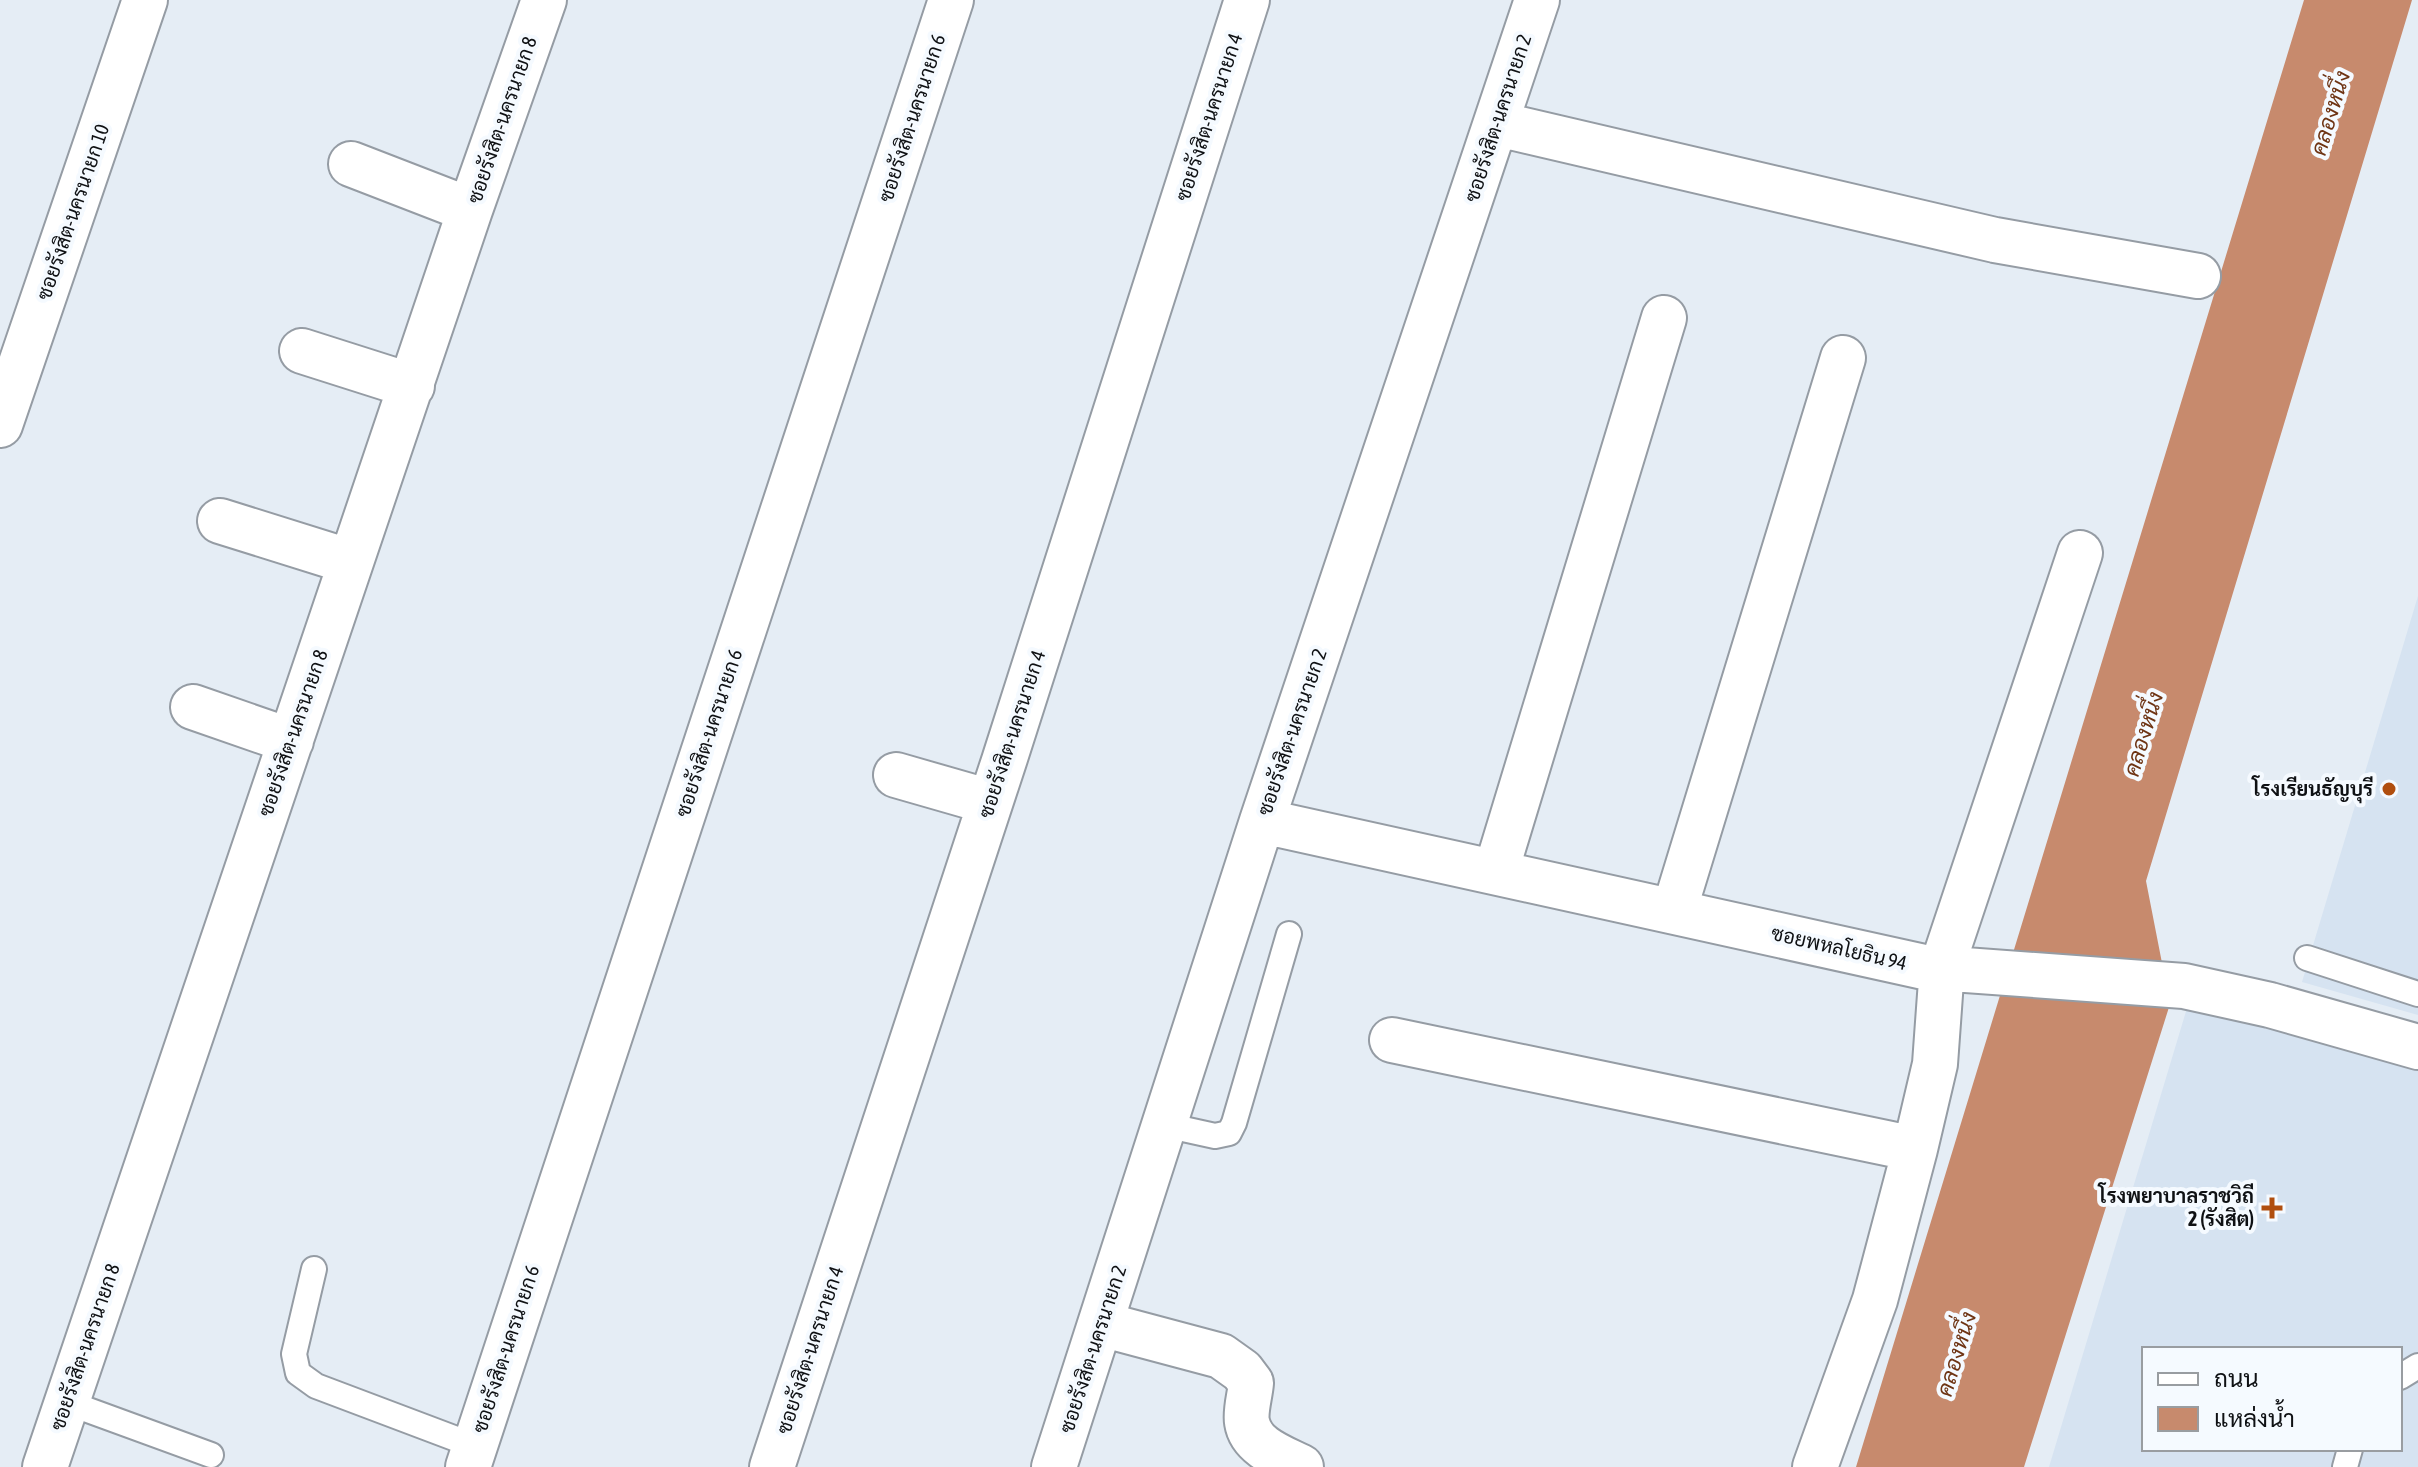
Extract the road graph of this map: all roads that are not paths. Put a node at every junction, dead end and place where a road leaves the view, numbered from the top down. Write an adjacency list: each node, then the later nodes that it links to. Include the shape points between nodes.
1 (145, 0): 14 (street, ซอยรังสิต-นครนายก 10)
2 (951, 0): 37 (street, ซอยรังสิต-นครนายก 6)
3 (1247, 0): 21 (street, ซอยรังสิต-นครนายก 4)
4 (1537, 0): 6 (street, ซอยรังสิต-นครนายก 2)
5 (533, 3): 8 (street, ซอยรังสิต-นครนายก 8)
6 (1498, 124): 9 (street, via 1995,240); 22 (street, ซอยรังสิต-นครนายก 2)
7 (351, 164): 8 (street)
8 (470, 210): 13 (street, ซอยรังสิต-นครนายก 8)
9 (2198, 276)
10 (1664, 318): 23 (street)
11 (302, 351): 13 (street)
12 (1843, 358): 24 (street)
13 (412, 386): 17 (street, ซอยรังสิต-นครนายก 8)
14 (0, 425)
15 (220, 521): 17 (street)
16 (2080, 553): 27 (street)
17 (351, 562): 19 (street, ซอยรังสิต-นครนายก 8)
18 (193, 707): 19 (street)
19 (291, 741): 35 (street, ซอยรังสิต-นครนายก 8)
20 (896, 775): 21 (street)
21 (990, 802): 39 (street, ซอยรังสิต-นครนายก 4)
22 (1262, 821): 23 (street, ซอยพหลโยธิน 94); 31 (street, ซอยรังสิต-นครนายก 2)
23 (1496, 871): 24 (street, ซอยพหลโยธิน 94)
24 (1674, 911): 27 (street, ซอยพหลโยธิน 94, via 1924,967)
25 (1289, 934): 31 (lane, via 1229,1133 1215,1136)
26 (2307, 958): 28 (lane)
27 (1954, 968): 30 (street, ซอยพหลโยธิน 94, via 2184,986); 32 (street)
28 (2418, 994)
29 (1392, 1040): 32 (street)
30 (2418, 1047)
31 (1165, 1125): 34 (street, ซอยรังสิต-นครนายก 2)
32 (1915, 1149): 42 (street, via 1875,1300)
33 (314, 1269): 37 (lane, via 294,1354 298,1373)
34 (1101, 1324): 40 (street, ซอยรังสิต-นครนายก 2); 41 (street, via 1221,1356 1242,1371 1251,1383 1246,1421 1252,1435)
35 (66, 1402): 36 (lane); 38 (street, ซอยรังสิต-นครนายก 8)
36 (211, 1455)
37 (471, 1456)
38 (45, 1467)
39 (772, 1467)
40 (1054, 1467)
41 (1301, 1467)
42 (1815, 1467)

